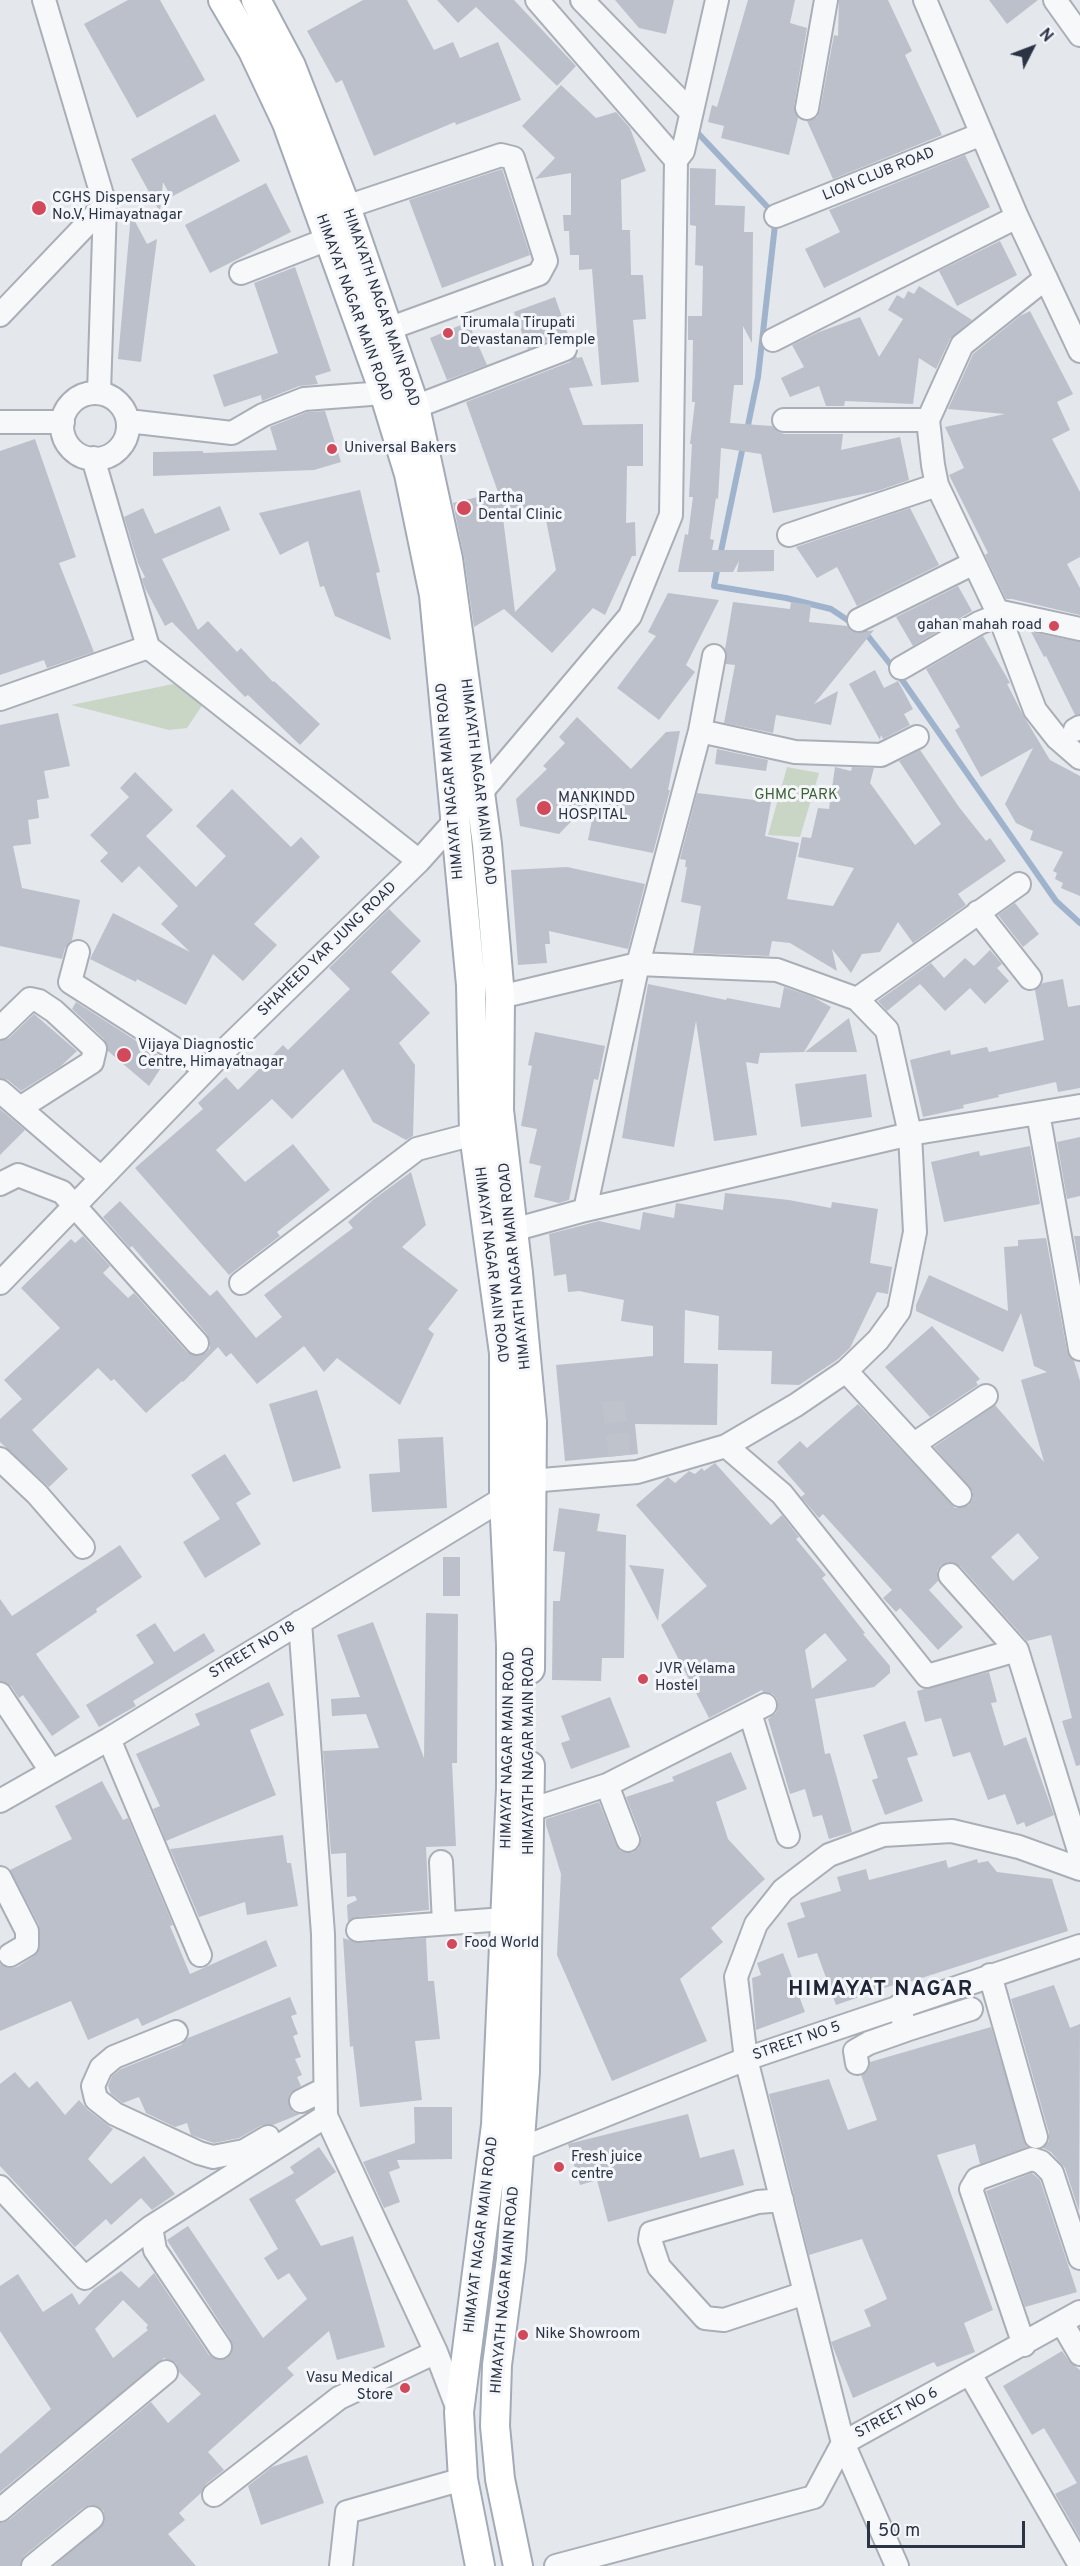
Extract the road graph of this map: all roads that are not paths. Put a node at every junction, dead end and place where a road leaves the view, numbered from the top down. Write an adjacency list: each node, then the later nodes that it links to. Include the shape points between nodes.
1 (44, 0): 15 (street)
2 (223, 0): 19 (main road, HIMAYAT NAGAR MAIN ROAD, via 253,51 286,123)
3 (256, 0): 16 (main road, HIMAYATH NAGAR MAIN ROAD, via 291,66)
4 (537, 0): 14 (street)
5 (582, 0): 12 (street)
6 (717, 0): 12 (street)
7 (826, 0): 11 (street)
8 (925, 0): 13 (street)
9 (1055, 0): 10 (street)
10 (1080, 35)
11 (807, 108)
12 (691, 112): 14 (street)
13 (982, 134): 17 (street, LION CLUB ROAD); 18 (street)
14 (680, 155): 49 (street, via 671,515 630,616)
15 (105, 206): 22 (street); 27 (street)
16 (346, 207): 23 (main road, HIMAYATH NAGAR MAIN ROAD); 23 (street, via 501,155 513,158 546,261 539,274)
17 (776, 216)
18 (1017, 217): 21 (street); 24 (street)
19 (328, 239): 20 (street); 28 (main road, HIMAYAT NAGAR MAIN ROAD)
20 (242, 273)
21 (1046, 278): 26 (street); 31 (street, via 963,345)
22 (0, 315)
23 (388, 329): 29 (main road, HIMAYATH NAGAR MAIN ROAD)
24 (773, 340)
25 (565, 348): 29 (street)
26 (1080, 351)
27 (99, 393): 32 (street, via 120,404); 33 (street, via 82,395 72,402)
28 (384, 393): 32 (street, via 304,399 263,415 232,433); 50 (main road, HIMAYAT NAGAR MAIN ROAD, via 408,474 434,595)
29 (415, 407): 49 (main road, HIMAYATH NAGAR MAIN ROAD, via 448,559)
30 (784, 420): 31 (street)
31 (928, 420): 36 (street)
32 (128, 421): 35 (street, via 125,440 118,450)
33 (63, 422): 34 (street); 35 (street, via 68,444 76,452)
34 (0, 423)
35 (93, 458): 42 (street)
36 (937, 485): 37 (street); 38 (street)
37 (789, 535)
38 (974, 563): 39 (street); 40 (street)
39 (998, 613): 41 (street); 44 (street); 48 (street, via 1035,710 1057,738)
40 (859, 620)
41 (1080, 629)
42 (148, 647): 45 (street); 51 (street)
43 (714, 656): 46 (street)
44 (901, 668)
45 (0, 699)
46 (700, 731): 47 (street, via 795,752 881,755); 55 (street)
47 (917, 737)
48 (1080, 758)
49 (478, 795): 50 (main road); 57 (main road, HIMAYATH NAGAR MAIN ROAD, via 487,844)
50 (454, 822): 51 (street, SHAHEED YAR JUNG ROAD); 65 (main road, HIMAYAT NAGAR MAIN ROAD, via 471,985)
51 (419, 861): 60 (street, SHAHEED YAR JUNG ROAD)
52 (1019, 884): 53 (street)
53 (978, 912): 56 (street); 58 (street)
54 (78, 952): 60 (street, via 70,982)
55 (638, 964): 57 (street); 58 (street, via 777,970); 70 (street)
56 (1030, 978)
57 (500, 997): 71 (main road, HIMAYATH NAGAR MAIN ROAD, via 498,1110)
58 (857, 999): 66 (street, via 887,1030)
59 (0, 1028): 63 (street, via 30,999 54,1011 95,1048 92,1062)
60 (207, 1069): 67 (street, SHAHEED YAR JUNG ROAD)
61 (0, 1091): 63 (street)
62 (1080, 1106): 64 (street)
63 (20, 1108): 67 (street)
64 (1038, 1113): 66 (street); 75 (street)
65 (474, 1134): 73 (street, via 417,1149); 83 (main road, HIMAYAT NAGAR MAIN ROAD, via 504,1353)
66 (910, 1134): 70 (street); 76 (street, via 915,1232 899,1311 878,1340)
67 (101, 1178): 69 (street, SHAHEED YAR JUNG ROAD)
68 (0, 1184): 69 (street, via 18,1175 62,1192)
69 (75, 1205): 72 (street, SHAHEED YAR JUNG ROAD); 74 (street)
70 (585, 1210): 71 (street)
71 (513, 1230): 81 (main road, HIMAYATH NAGAR MAIN ROAD, via 532,1422)
72 (0, 1283)
73 (241, 1283)
74 (197, 1343)
75 (1080, 1349)
76 (846, 1371): 78 (street); 79 (street)
77 (986, 1396): 78 (street)
78 (914, 1444): 82 (street)
79 (726, 1446): 81 (street, via 637,1472 621,1466); 87 (street, via 782,1494 927,1676)
80 (0, 1459): 84 (street)
81 (530, 1481): 93 (main road, HIMAYATH NAGAR MAIN ROAD)
82 (960, 1495)
83 (504, 1498): 86 (street, STREET NO 18); 100 (main road, HIMAYAT NAGAR MAIN ROAD, via 511,1645 511,1788)
84 (83, 1547)
85 (950, 1575): 87 (street)
86 (300, 1622): 89 (street, STREET NO 18); 114 (street, via 323,1934)
87 (1017, 1650): 96 (street)
88 (0, 1694): 90 (street)
89 (109, 1739): 90 (street, STREET NO 18); 105 (street)
90 (51, 1771): 92 (street, STREET NO 18)
91 (607, 1785): 93 (street); 94 (street, via 758,1709); 95 (street)
92 (4, 1793)
93 (530, 1810): 116 (main road, HIMAYATH NAGAR MAIN ROAD, via 525,2072)
94 (788, 1836)
95 (628, 1840)
96 (1080, 1854)
97 (441, 1862): 101 (street)
98 (1080, 1869): 111 (street, via 1019,1847 952,1831 883,1834 828,1855 783,1890 756,1924 736,1977)
99 (0, 1878): 104 (street, via 27,1931 27,1945)
100 (504, 1919): 101 (street); 129 (main road, HIMAYAT NAGAR MAIN ROAD, via 496,2125)
101 (444, 1923): 102 (street)
102 (358, 1930)
103 (1080, 1946): 106 (street, STREET NO 5)
104 (10, 1955)
105 (200, 1955)
106 (990, 1975): 107 (street, STREET NO 5); 115 (street)
107 (899, 2006): 109 (street); 111 (street, STREET NO 5)
108 (971, 2008): 109 (street)
109 (906, 2030): 112 (street, via 855,2051)
110 (176, 2032): 114 (street, via 114,2057 101,2068 93,2086 96,2099 115,2115 213,2157 244,2151)
111 (746, 2059): 116 (street, STREET NO 5); 118 (street)
112 (856, 2063)
113 (301, 2101): 114 (street)
114 (325, 2103): 119 (street); 125 (street)
115 (1036, 2137)
116 (518, 2150): 139 (main road, HIMAYATH NAGAR MAIN ROAD, via 511,2259 497,2365 495,2426 500,2479)
117 (0, 2187): 119 (street, via 85,2278)
118 (782, 2200): 121 (street); 121 (street, via 758,2202 651,2233 650,2240 660,2267 705,2318 724,2320)
119 (151, 2227): 124 (street, via 155,2250)
120 (1080, 2258): 123 (street, via 1052,2173 1041,2162 1032,2159 977,2179 970,2189)
121 (805, 2293): 130 (street)
122 (1071, 2318): 123 (street, STREET NO 6); 126 (street)
123 (1024, 2345): 128 (street, STREET NO 6)
124 (220, 2347)
125 (436, 2352): 129 (street); 132 (street, via 339,2398)
126 (1080, 2354)
127 (166, 2372): 133 (street)
128 (970, 2374): 130 (street, STREET NO 6); 135 (street)
129 (459, 2412): 131 (main road, HIMAYAT NAGAR MAIN ROAD)
130 (843, 2443): 140 (street, STREET NO 6, via 814,2497); 141 (street)
131 (463, 2479): 137 (street, via 347,2512); 138 (main road, HIMAYAT NAGAR MAIN ROAD)
132 (214, 2495)
133 (0, 2510)
134 (92, 2518): 136 (street)
135 (1080, 2565)
136 (33, 2566)
137 (341, 2566)
138 (480, 2566)
139 (518, 2566)
140 (556, 2566)
141 (897, 2566)

